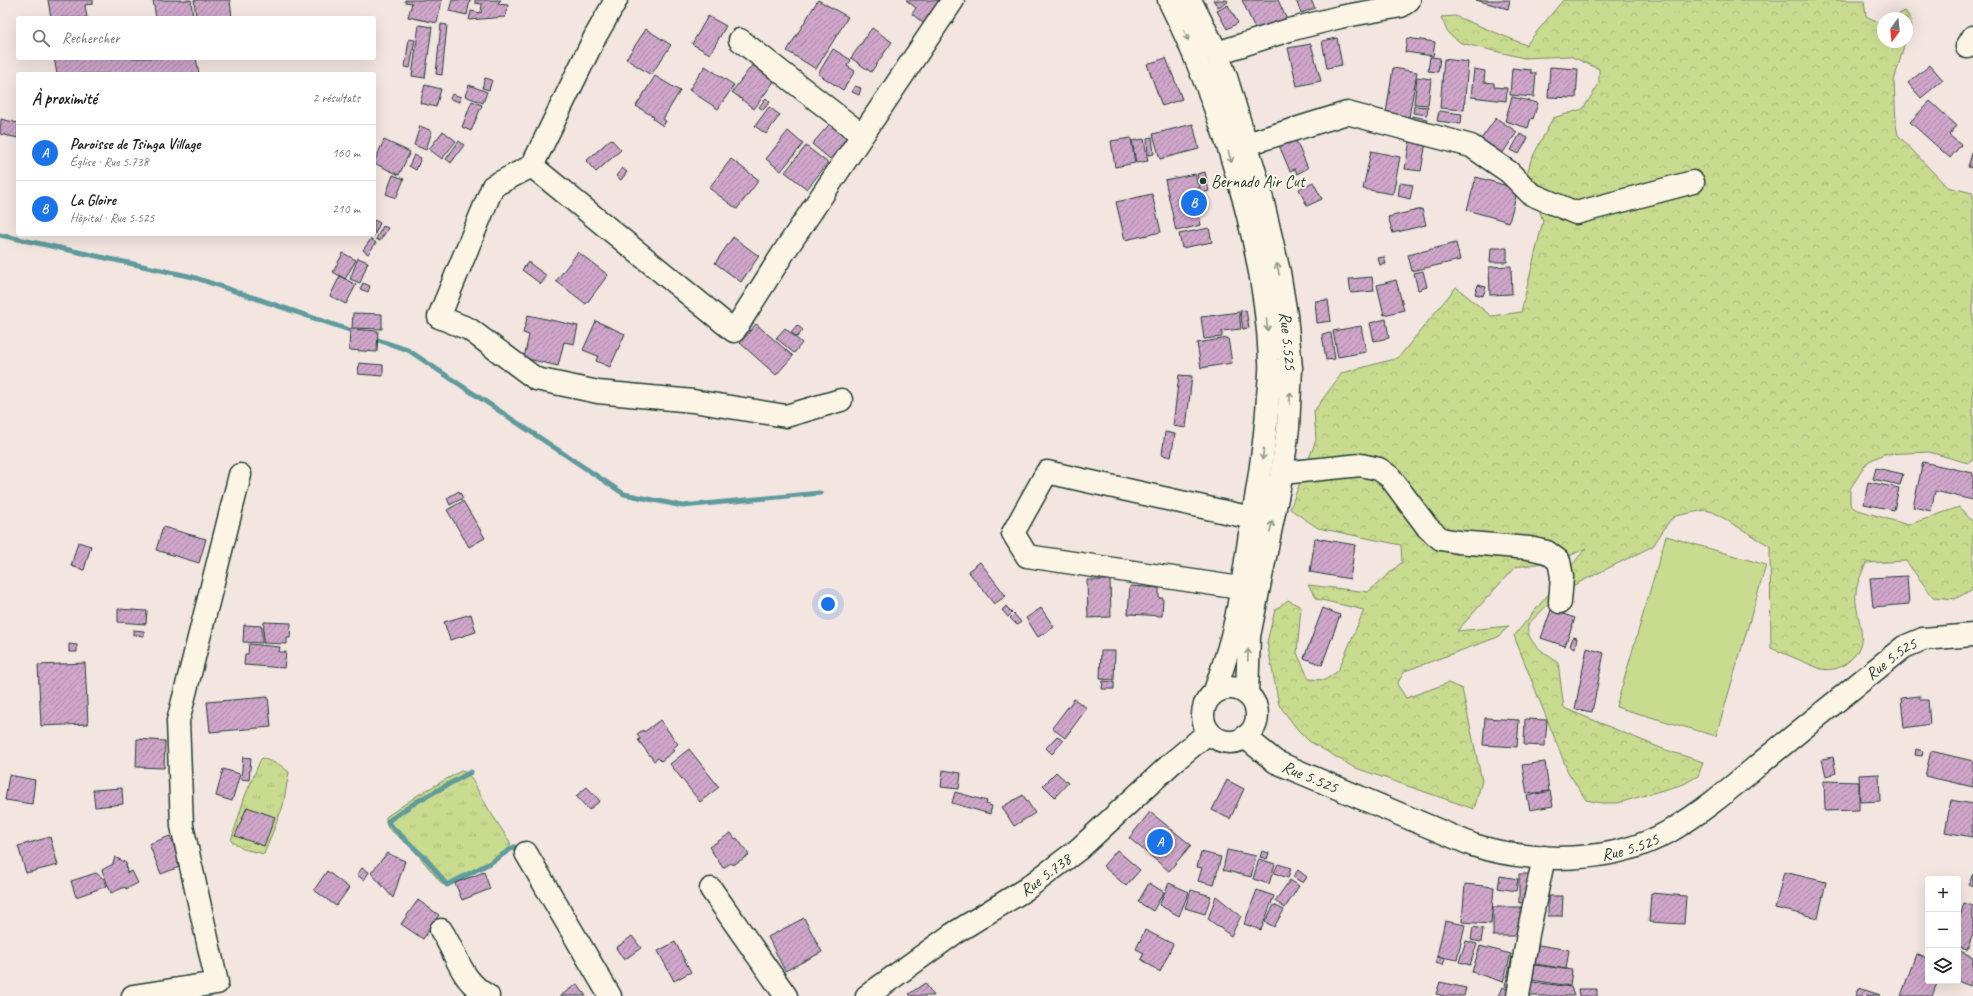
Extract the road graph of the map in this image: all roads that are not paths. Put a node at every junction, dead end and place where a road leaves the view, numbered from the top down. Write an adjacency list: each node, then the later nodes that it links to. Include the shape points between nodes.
1 (616, 0): 10 (street, via 591,44)
2 (953, 0): 8 (street)
3 (1169, 0): 15 (street, Rue 5.525, one-way to 15, via 1193,52 1222,128 1260,268 1270,362 1262,464)
4 (1190, 0): 7 (street, Rue 5.525)
5 (1409, 0): 7 (street, via 1401,6 1340,17 1289,30)
6 (740, 40): 8 (street)
7 (1217, 53): 9 (street, Rue 5.525)
8 (862, 135): 10 (street, via 734,331)
9 (1247, 144): 11 (street, via 1347,114 1471,146 1509,172 1531,194 1576,213); 13 (street, Rue 5.525, one-way to 9, via 1288,428 1291,368 1286,315 1278,265)
10 (532, 166): 12 (street, via 493,186 439,317 469,329 536,379 598,392 693,401 786,416)
11 (1693, 182)
12 (841, 400)
13 (1282, 473): 17 (street, via 1361,465 1379,468 1390,477 1428,528 1441,539 1547,552 1559,561 1562,577); 20 (street, Rue 5.525, one-way to 13, via 1249,636)
14 (240, 475): 27 (street, via 178,721 182,826 217,982)
15 (1252, 518): 16 (street, Rue 5.525); 16 (street, via 1047,472 1013,533 1027,556)
16 (1240, 588): 19 (street, Rue 5.525, via 1232,635)
17 (1560, 602)
18 (1973, 635): 24 (street, Rue 5.525, via 1922,639 1904,647 1733,786 1670,831 1647,842 1596,855 1573,858)
19 (1215, 691): 20 (street, via 1231,688 1240,689); 21 (street, via 1208,698 1203,711 1204,724)
20 (1247, 694): 22 (street, via 1254,704 1257,716 1255,724)
21 (1208, 732): 22 (street, via 1230,742); 31 (street, Rue 5.738, via 1079,849 1026,889 953,934)
22 (1245, 737): 24 (street, Rue 5.525, via 1276,762 1473,845 1506,853)
23 (526, 853): 29 (street)
24 (1544, 857): 32 (street)
25 (711, 889): 30 (street)
26 (442, 930): 28 (street, via 451,944 465,978 477,990)
27 (133, 996)
28 (488, 996)
29 (610, 996)
30 (786, 996)
31 (867, 996)
32 (1518, 996)

